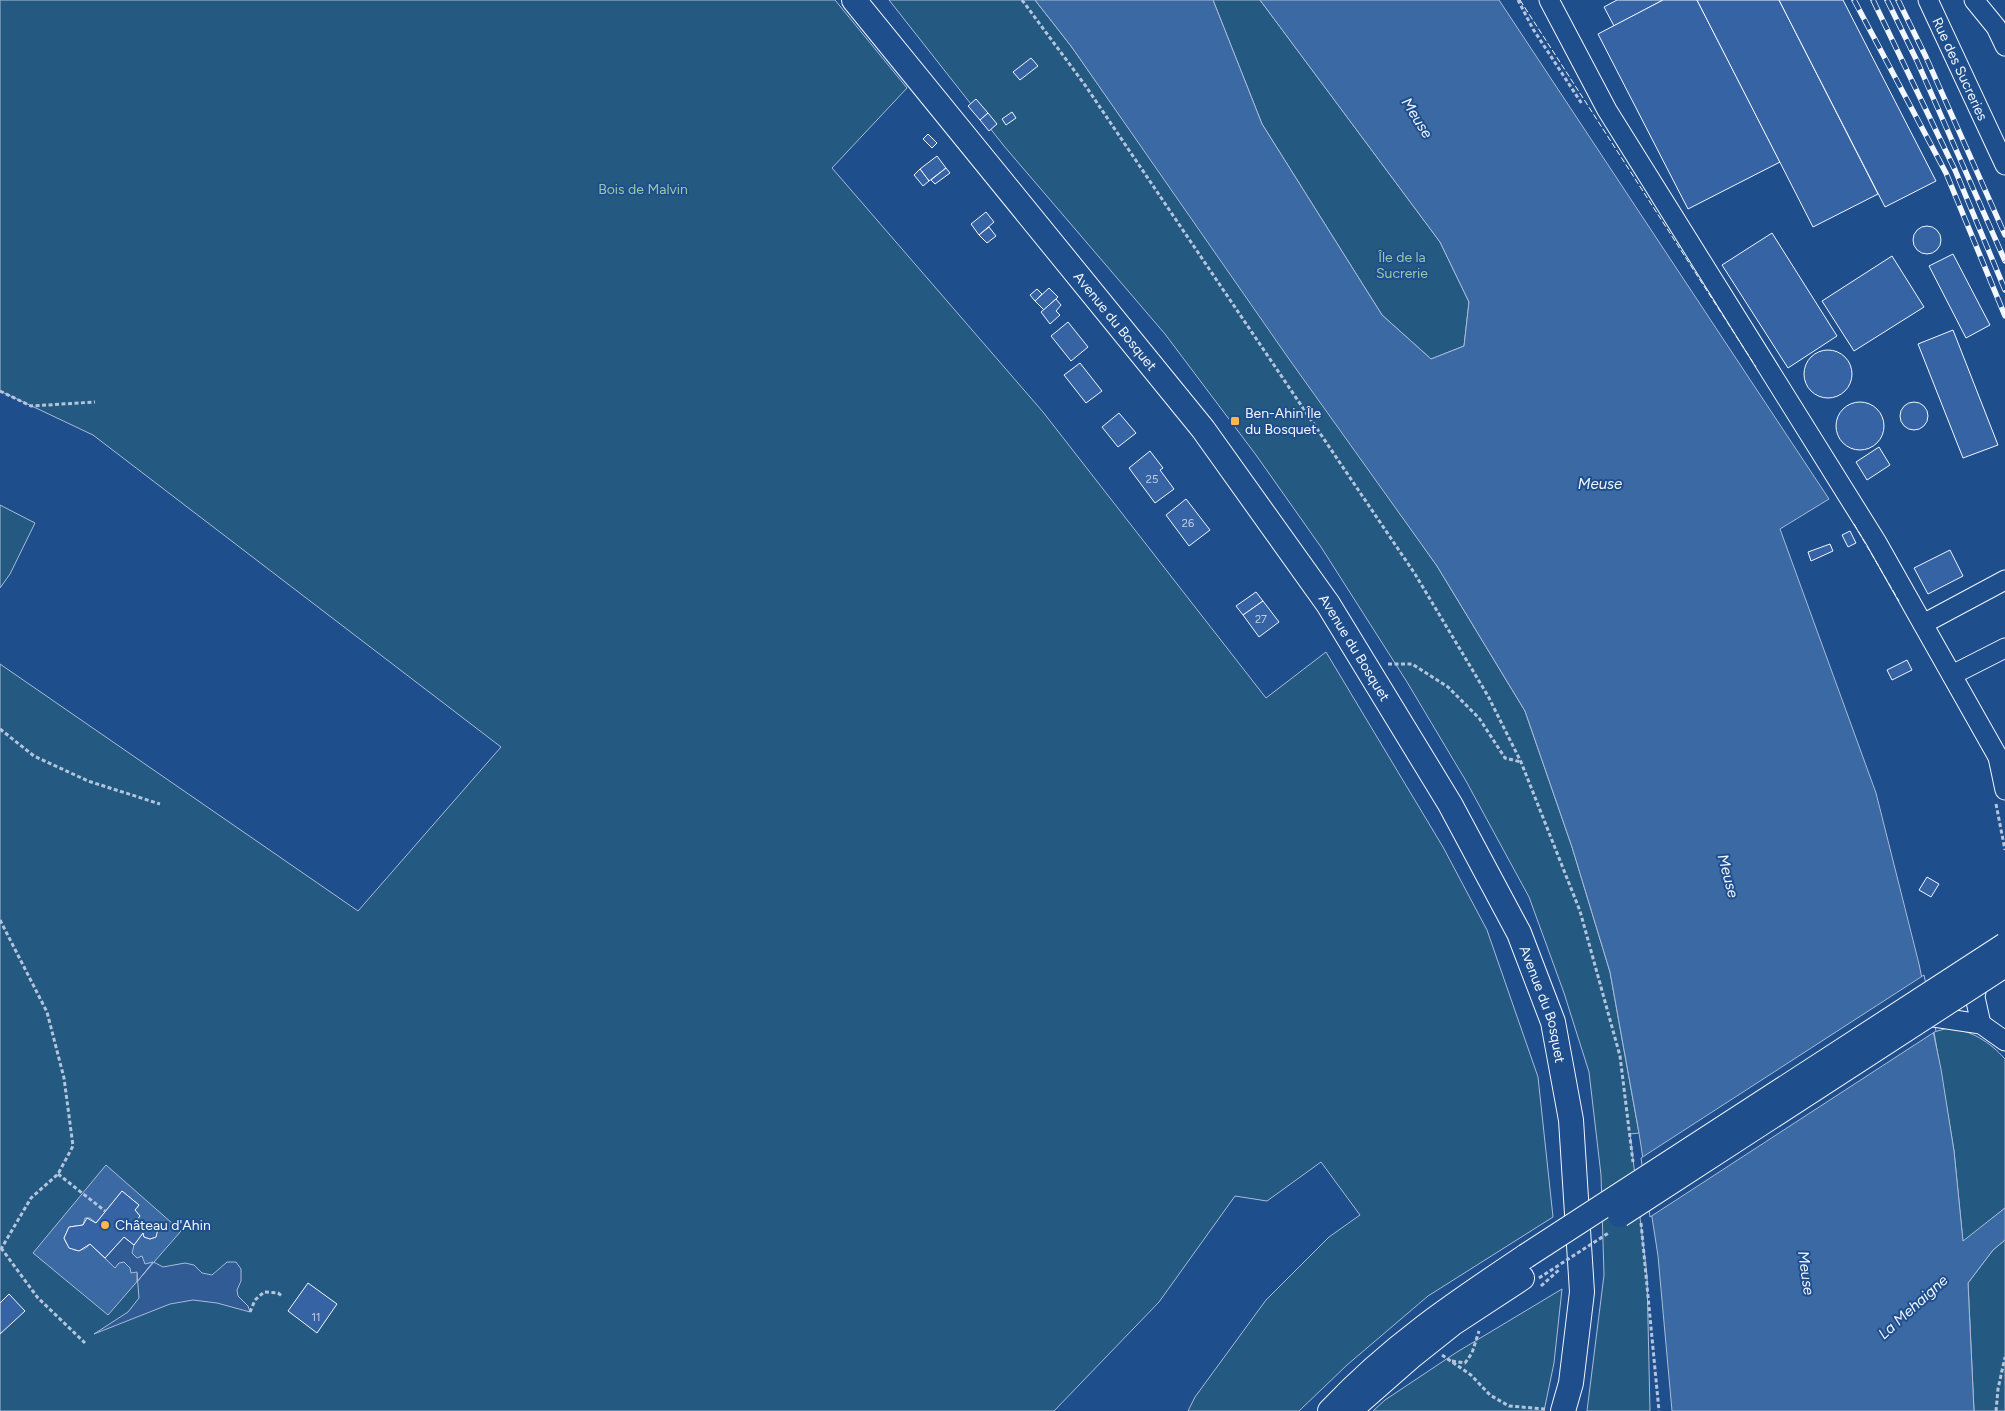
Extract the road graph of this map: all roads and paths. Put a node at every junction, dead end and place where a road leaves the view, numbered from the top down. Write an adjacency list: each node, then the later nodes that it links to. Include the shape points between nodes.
1 (854, 0): 13 (main road, Avenue du Bosquet, via 1204,429 1328,604)
2 (1022, 0): 17 (path, via 1085,85 1414,574 1488,696)
3 (1549, 0): 11 (street, via 1607,110 1876,541)
4 (1928, 0): 7 (street, Rue des Sucreries)
5 (1974, 0): 6 (street, via 1996,27)
6 (2005, 46)
7 (2004, 158)
8 (0, 391): 9 (path, via 31,406)
9 (95, 402)
10 (2005, 580): 11 (street)
11 (1923, 624): 14 (street)
12 (2005, 648): 14 (street)
13 (1365, 663): 17 (path, via 1412,664 1448,687 1478,718 1504,758); 41 (main road, Avenue du Bosquet, via 1450,804 1519,933 1553,1022 1571,1120 1582,1292 1571,1383)
14 (1952, 675): 16 (street)
15 (0, 729): 19 (path, via 34,756 88,781)
16 (2002, 760): 18 (street)
17 (1521, 762): 28 (path, via 1580,911 1620,1056)
18 (2000, 796): 20 (path)
19 (160, 804)
20 (2005, 850)
21 (0, 920): 29 (path, via 47,1012 64,1078 73,1146)
22 (2005, 945): 23 (main road, bridge)
23 (1994, 962): 24 (main road, bridge); 33 (main road, bridge)
24 (1977, 984): 25 (main road, bridge); 26 (street, via 1976,1010)
25 (1927, 1016): 26 (street); 33 (main road, bridge)
26 (1981, 1024): 27 (street)
27 (2005, 1041)
28 (1633, 1163)
29 (58, 1174): 30 (path); 32 (path, via 31,1198)
30 (105, 1211)
31 (1641, 1221): 42 (path)
32 (0, 1248): 36 (path, via 38,1298)
33 (1531, 1263): 39 (main road, via 1444,1310 1362,1376); 40 (main road, via 1452,1324)
34 (283, 1297): 35 (path, via 278,1293 264,1292 255,1300)
35 (250, 1312)
36 (85, 1342)
37 (1436, 1350): 41 (path, via 1471,1374 1490,1395 1509,1406)
38 (2005, 1357): 43 (path)
39 (1330, 1411)
40 (1350, 1411)
41 (1563, 1411)
42 (1660, 1411)
43 (1996, 1411)

